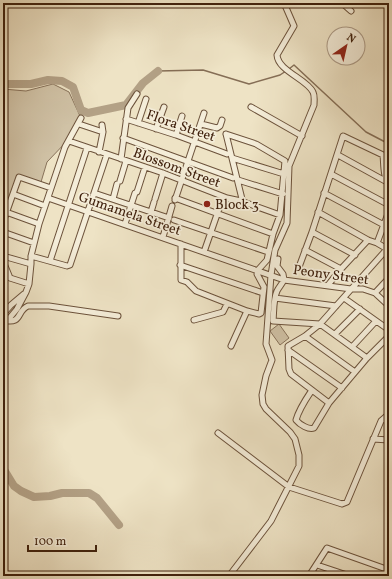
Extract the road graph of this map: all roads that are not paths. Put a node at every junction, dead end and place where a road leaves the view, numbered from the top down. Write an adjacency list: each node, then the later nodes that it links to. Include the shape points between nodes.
1 (284, 3): 20 (street, via 294,26 277,55 278,61 310,88 314,96 314,105)
2 (342, 3): 3 (street)
3 (351, 11)
4 (137, 94): 11 (street, via 128,108)
5 (146, 98): 13 (street)
6 (164, 107): 17 (street)
7 (251, 107): 20 (street)
8 (204, 113): 15 (street)
9 (182, 116): 19 (street)
10 (81, 118): 14 (street)
11 (126, 119): 13 (street, Flora Street); 21 (street)
12 (222, 120): 15 (street, via 217,128)
13 (138, 123): 17 (street, Flora Street)
14 (79, 124): 18 (street); 22 (street)
15 (201, 124): 23 (street)
16 (102, 125): 18 (street)
17 (156, 129): 19 (street, Flora Street)
18 (103, 132): 25 (street)
19 (176, 135): 23 (street, Flora Street)
20 (302, 136): 89 (street, via 289,166 287,223 275,250)
21 (124, 138): 30 (street); 31 (street)
22 (69, 141): 24 (street, Blossom Street); 39 (street)
23 (194, 142): 27 (street, Flora Street); 31 (street)
24 (87, 148): 25 (street, Blossom Street); 49 (street)
25 (100, 152): 26 (street, Blossom Street)
26 (107, 154): 30 (street, Blossom Street); 40 (street)
27 (227, 154)
28 (338, 156): 35 (street); 38 (street); 38 (street, via 343,136 383,155)
29 (232, 158): 34 (street); 34 (street, via 226,134 256,144 283,160); 36 (street)
30 (122, 159): 32 (street, Blossom Street); 46 (street)
31 (189, 162): 36 (street); 37 (street)
32 (145, 167): 33 (street, Blossom Street); 50 (street)
33 (163, 173): 37 (street, Blossom Street); 56 (street)
34 (284, 174): 43 (street)
35 (331, 174): 41 (street); 51 (street)
36 (235, 179): 43 (street); 47 (street)
37 (182, 180): 45 (street, Blossom Street); 48 (street)
38 (388, 183)
39 (51, 188): 42 (street, via 21,177 18,178); 44 (street)
40 (94, 193): 46 (street); 53 (street)
41 (324, 193): 57 (street); 64 (street)
42 (12, 194): 52 (street); 55 (street)
43 (283, 194): 59 (street)
44 (48, 198): 49 (street, Gumamela Street); 52 (street)
45 (226, 198): 47 (street, Blossom Street); 58 (street, via 221,203)
46 (113, 199): 50 (street)
47 (241, 201): 59 (street, Blossom Street)
48 (174, 202): 58 (street); 60 (street)
49 (68, 204): 53 (street, Gumamela Street); 83 (street)
50 (131, 205): 56 (street); 63 (street)
51 (389, 205)
52 (45, 206): 62 (street)
53 (87, 211): 63 (street, Gumamela Street); 83 (street, via 70,265)
54 (389, 211): 64 (street)
55 (6, 212): 61 (street); 62 (street)
56 (151, 212): 60 (street)
57 (318, 212): 66 (street); 70 (street)
58 (218, 214): 67 (street); 68 (street)
59 (280, 215): 68 (street)
60 (172, 219): 67 (street); 69 (street)
61 (3, 222)
62 (39, 224): 71 (street)
63 (125, 224): 69 (street, Gumamela Street)
64 (384, 225): 72 (street)
65 (3, 232): 71 (street)
66 (312, 232): 75 (street); 78 (street)
67 (211, 233): 76 (street); 77 (street)
68 (273, 234): 77 (street)
69 (163, 237): 73 (street, Gumamela Street)
70 (368, 240): 72 (street); 78 (street)
71 (34, 243): 80 (street)
72 (377, 243): 74 (street)
73 (180, 244): 76 (street, Gumamela Street); 85 (street)
74 (388, 249): 94 (street)
75 (305, 250): 86 (street); 87 (street)
76 (204, 252): 88 (street, Gumamela Street)
77 (268, 252): 88 (street, via 267,260)
78 (355, 254): 87 (street)
79 (3, 256): 84 (street)
80 (31, 256): 83 (street); 84 (street)
81 (278, 259): 91 (street, via 277,266)
82 (3, 261): 92 (street, via 10,278)
83 (50, 261)
84 (31, 264): 92 (street)
85 (180, 265): 96 (street); 100 (street, via 180,279 196,291)
86 (299, 267)
87 (341, 269): 93 (street)
88 (258, 270): 89 (street, Gumamela Street); 96 (street)
89 (271, 275): 91 (street); 127 (street, via 266,344 272,360 262,395 266,409 295,440 299,466)
90 (389, 278): 97 (street)
91 (284, 280): 93 (street, Peony Street); 98 (street, Peony Street)
92 (29, 284): 95 (street)
93 (328, 286): 94 (street, Peony Street)
94 (351, 289): 97 (street, Peony Street); 99 (street)
95 (26, 292): 105 (street); 108 (street, via 17,309)
96 (264, 293): 104 (street, via 262,311 259,314)
97 (375, 293): 102 (street, Peony Street)
98 (275, 298): 101 (street); 110 (street, Peony Street, via 273,321)
99 (344, 298): 101 (street); 103 (street)
100 (227, 304): 104 (street); 107 (street, via 223,312)
101 (336, 306): 110 (street)
102 (389, 306)
103 (360, 309): 109 (street); 112 (street)
104 (247, 311): 115 (street)
105 (3, 314)
106 (118, 316): 108 (street, via 49,306 28,306 14,321)
107 (194, 320)
108 (5, 321)
109 (376, 321): 111 (street); 116 (street)
110 (320, 324): 112 (street); 113 (street)
111 (389, 330)
112 (335, 334): 116 (street)
113 (305, 336): 117 (street); 119 (street)
114 (389, 336): 118 (street)
115 (232, 346)
116 (352, 347): 118 (street)
117 (288, 348): 120 (street); 121 (street, via 291,374)
118 (367, 358): 119 (street)
119 (355, 372): 120 (street)
120 (342, 388): 122 (street)
121 (312, 390): 122 (street); 122 (street, via 297,416 299,424 314,428)
122 (329, 403)
123 (389, 414): 125 (street, via 380,421)
124 (218, 433): 127 (street)
125 (374, 439): 126 (street); 127 (street, via 345,504)
126 (389, 440)
127 (289, 487): 130 (street, via 271,521)
128 (317, 565): 129 (street, via 327,548); 131 (street); 132 (street)
129 (389, 570)
130 (230, 576)
131 (309, 576)
132 (350, 576)

